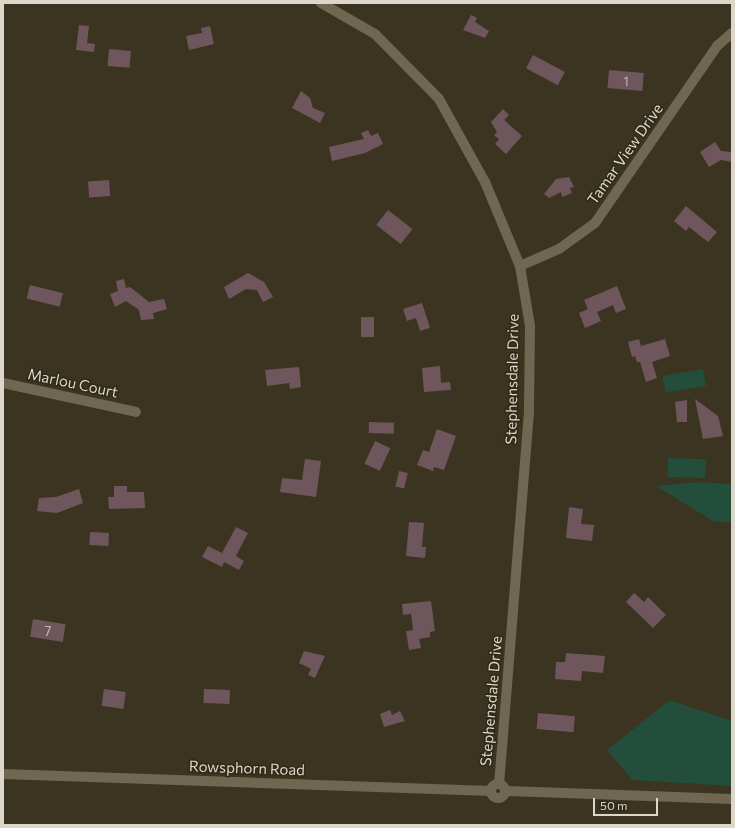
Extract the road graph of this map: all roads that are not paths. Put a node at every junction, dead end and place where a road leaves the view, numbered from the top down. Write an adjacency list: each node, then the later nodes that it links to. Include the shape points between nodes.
1 (321, 3): 3 (street, Stephensdale Drive, via 375,34 439,99 485,182)
2 (732, 33): 3 (street, Tamar View Drive, via 717,46 596,223 559,249)
3 (520, 266): 7 (street, Stephensdale Drive, via 530,326 529,412)
4 (3, 383): 5 (street, Marlou Court)
5 (136, 412)
6 (3, 774): 7 (street, Rowsphorn Road, via 491,791 498,799)
7 (502, 788): 8 (street)
8 (732, 799)

